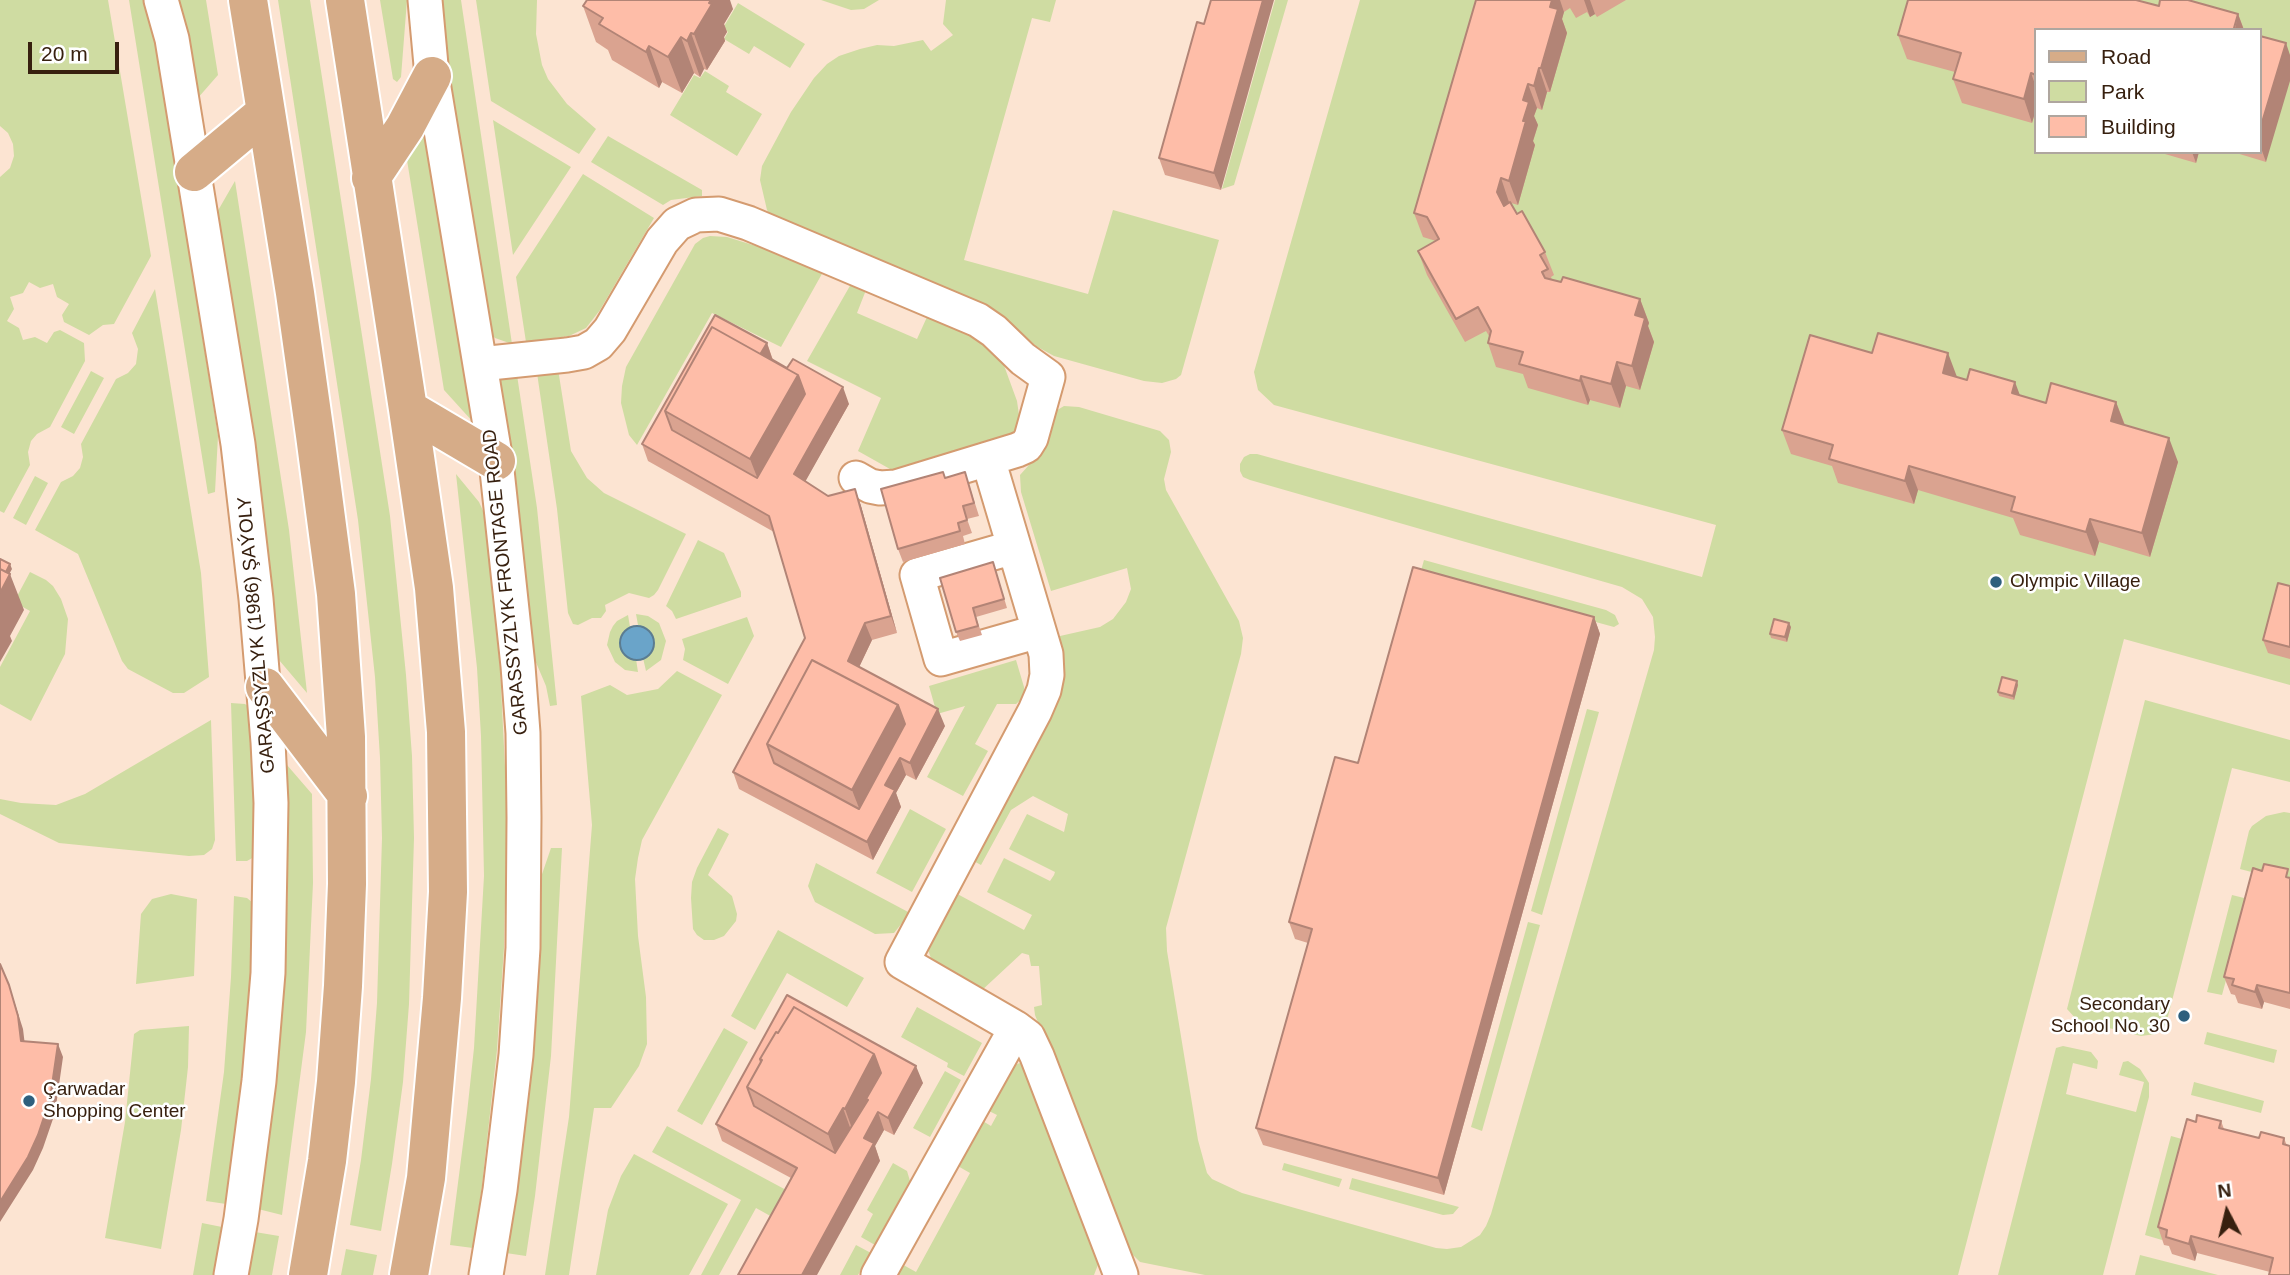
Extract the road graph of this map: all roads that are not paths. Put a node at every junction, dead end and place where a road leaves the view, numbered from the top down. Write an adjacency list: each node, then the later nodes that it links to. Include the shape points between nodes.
1 (161, 0): 7 (street, GARAŞSYZLYK (1986) ŞAÝOLY)
2 (248, 0): 6 (main road)
3 (345, 0): 8 (main road)
4 (426, 9): 5 (street, GARASSYZLYK FRONTAGE ROAD)
5 (432, 76): 8 (main road); 9 (street, GARASSYZLYK FRONTAGE ROAD)
6 (266, 112): 7 (main road); 17 (main road, via 336,594)
7 (194, 172): 16 (street, GARAŞSYZLYK (1986) ŞAÝOLY, via 238,444)
8 (371, 178): 10 (main road)
9 (480, 364): 11 (street, via 567,355 598,344 677,223 696,215 719,214 978,320 1048,377 1026,446); 12 (street, GARASSYZLYK FRONTAGE ROAD)
10 (408, 409): 12 (main road); 21 (main road, via 438,625 449,809 448,892 433,1101 426,1178)
11 (988, 459): 13 (street, via 895,487 870,486); 14 (street)
12 (496, 461): 22 (street, GARASSYZLYK FRONTAGE ROAD, via 518,666 523,947 515,1066)
13 (856, 478)
14 (1014, 547): 15 (street); 15 (street, via 917,575 941,659)
15 (1039, 631): 18 (street, via 1046,654 1044,690 902,962)
16 (265, 687): 17 (main road); 19 (street, GARAŞSYZLYK (1986) ŞAÝOLY, via 271,803 268,973 259,1081)
17 (348, 796): 20 (main road, via 336,1082)
18 (1017, 1028): 23 (street); 24 (street, via 1028,1037 1037,1056)
19 (231, 1275)
20 (308, 1275)
21 (409, 1275)
22 (486, 1275)
23 (878, 1275)
24 (1121, 1275)

